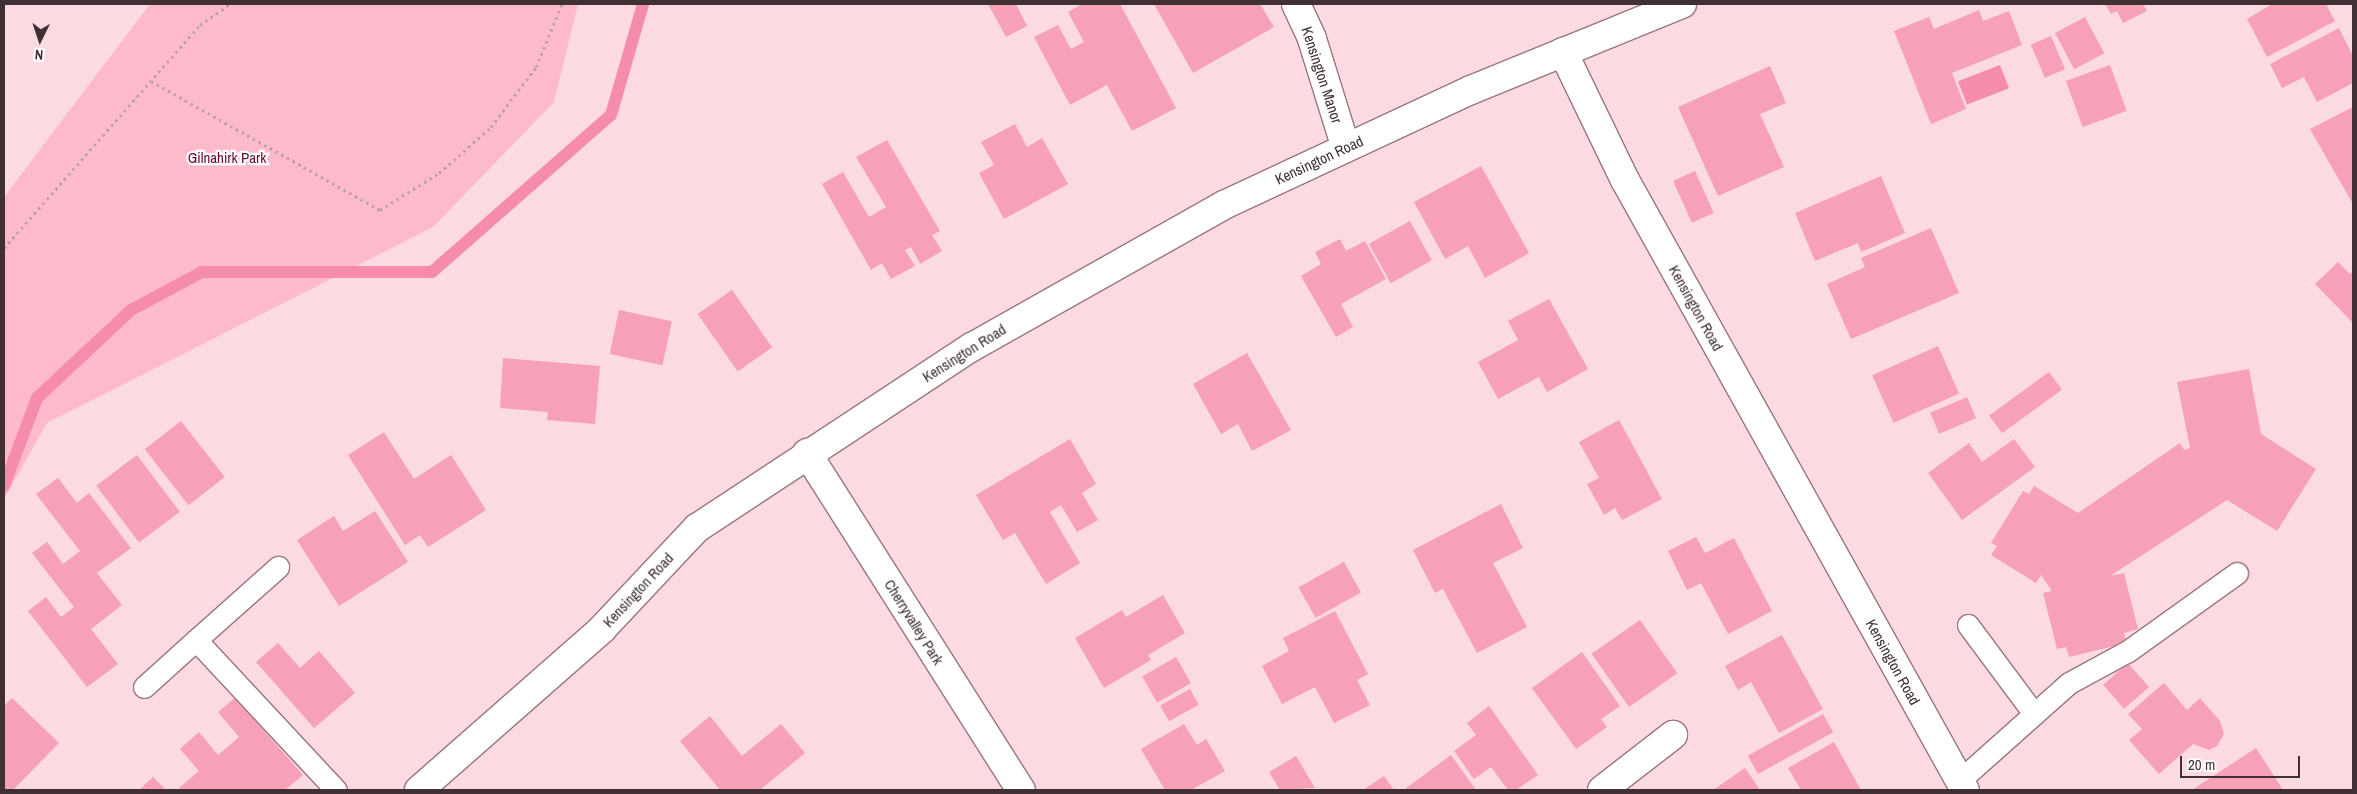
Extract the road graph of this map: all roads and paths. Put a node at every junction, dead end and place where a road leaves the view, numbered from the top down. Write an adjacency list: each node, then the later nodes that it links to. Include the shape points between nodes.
1 (230, 4): 6 (path, via 200,25)
2 (562, 4): 6 (path, via 536,68 491,126 440,173 380,210)
3 (1296, 4): 7 (street, Kensington Manor, via 1312,40)
4 (1682, 4): 5 (street)
5 (1563, 52): 7 (street, Kensington Road); 17 (street, Kensington Road, via 1625,180)
6 (151, 81): 8 (path)
7 (1346, 148): 9 (street, Kensington Road, via 1224,205 1058,297)
8 (4, 248)
9 (807, 453): 19 (street, Kensington Road, via 697,528 602,629); 20 (street, Cherryvalley Park)
10 (278, 567): 13 (lane)
11 (2237, 573): 15 (lane, via 2128,651 2069,682)
12 (1968, 625): 15 (lane)
13 (196, 640): 14 (lane); 18 (lane)
14 (144, 687)
15 (2034, 714): 17 (lane)
16 (1673, 735): 21 (street)
17 (1962, 785)
18 (336, 790)
19 (419, 790)
20 (1021, 790)
21 (1602, 790)

